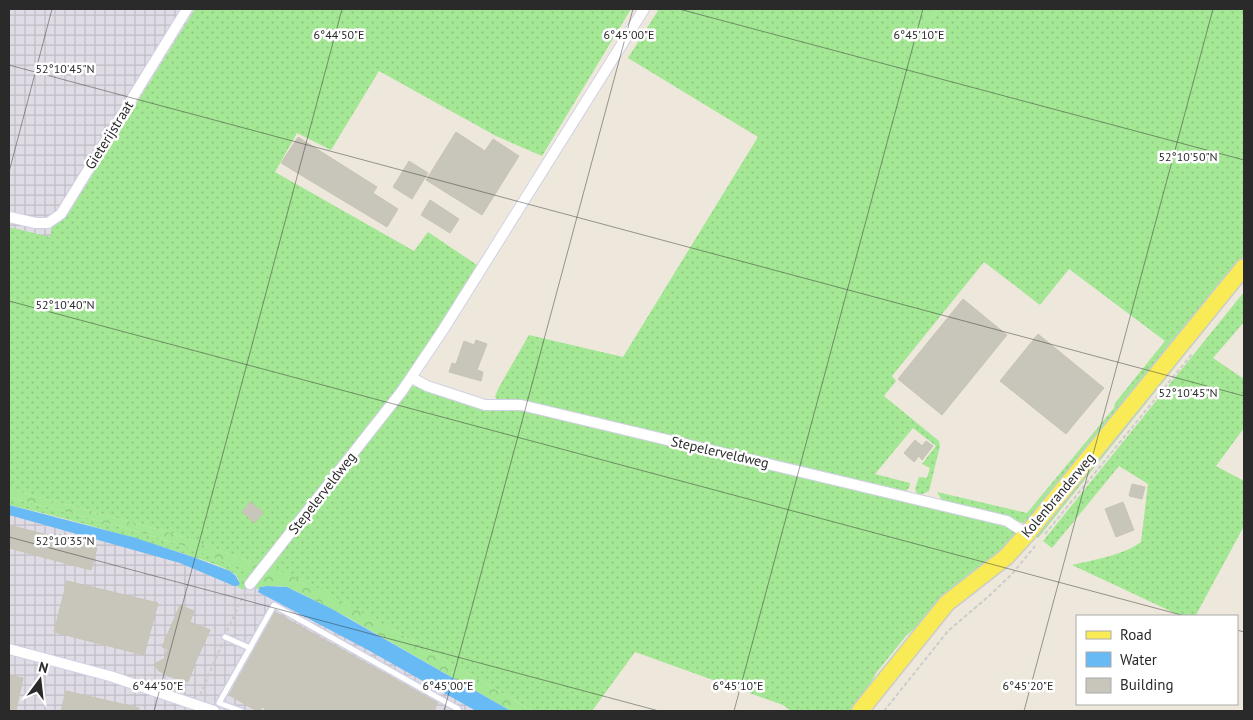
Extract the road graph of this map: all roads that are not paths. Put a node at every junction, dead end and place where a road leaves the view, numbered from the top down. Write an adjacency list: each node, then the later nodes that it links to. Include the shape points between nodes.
1 (187, 9): 3 (street, Gieterijstraat, via 61,214 48,223)
2 (644, 9): 5 (street, Stepelerveldweg)
3 (9, 217)
4 (1244, 267): 6 (main road, Kolenbranderweg)
5 (412, 378): 6 (street, Stepelerveldweg, via 485,405 512,404 550,412 1007,521); 7 (street, Stepelerveldweg)
6 (1027, 534): 14 (main road, Kolenbranderweg, via 1006,557 947,603)
7 (250, 584)
8 (225, 637): 9 (lane)
9 (250, 648): 12 (lane, via 219,703); 13 (lane, via 274,605)
10 (9, 649): 11 (street, via 110,676)
11 (214, 711)
12 (241, 711)
13 (459, 711)
14 (860, 711)

